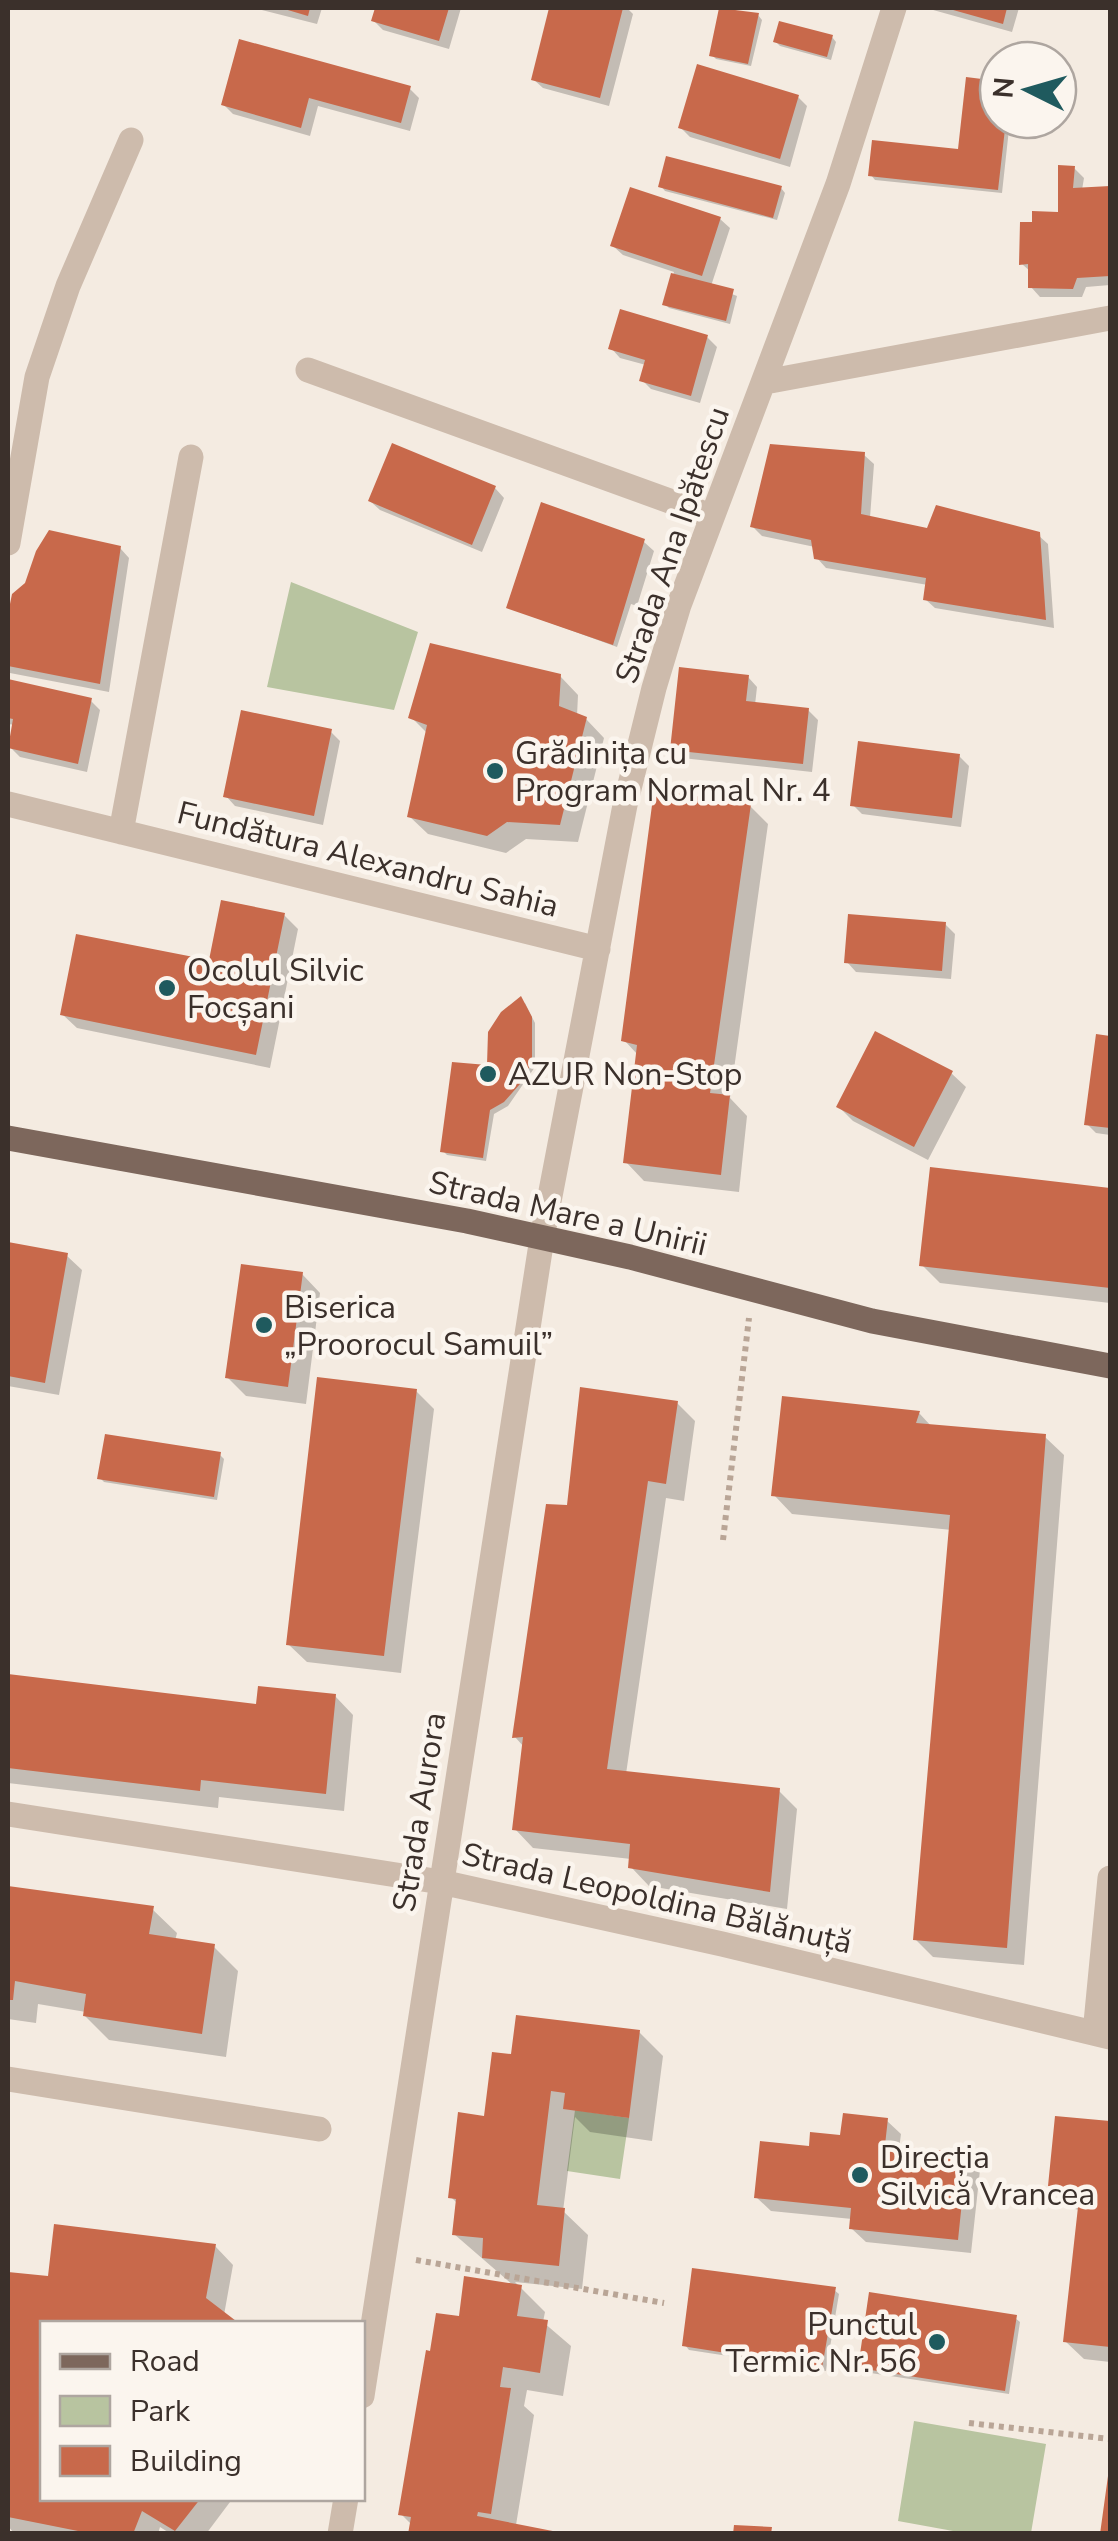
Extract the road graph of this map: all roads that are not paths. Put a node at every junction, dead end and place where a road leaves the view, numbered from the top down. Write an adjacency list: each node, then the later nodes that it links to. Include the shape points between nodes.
1 (894, 8): 5 (street, Strada Ana Ipătescu)
2 (131, 140): 8 (street, via 37,377)
3 (1110, 318): 5 (street)
4 (308, 370): 7 (street)
5 (765, 382): 7 (street, Strada Ana Ipătescu)
6 (191, 457): 10 (street)
7 (712, 516): 11 (street, Strada Ana Ipătescu, via 654,688)
8 (8, 543)
9 (8, 804): 10 (street, Fundătura Alexandru Sahia)
10 (122, 832): 11 (street, Fundătura Alexandru Sahia)
11 (598, 949): 13 (street, Strada Ana Ipătescu)
12 (8, 1138): 13 (main road, Strada Mare a Unirii)
13 (542, 1238): 14 (main road, Strada Mare a Unirii, via 872,1321); 17 (street, Strada Aurora)
14 (1110, 1366)
15 (8, 1814): 17 (street, Strada Leopoldina Bălănuță)
16 (1110, 1878): 18 (street)
17 (441, 1882): 18 (street, Strada Leopoldina Bălănuță); 21 (street, Strada Aurora)
18 (1103, 2035)
19 (8, 2079): 20 (street)
20 (319, 2129)
21 (365, 2378)
22 (346, 2501): 23 (street)
23 (340, 2534)

